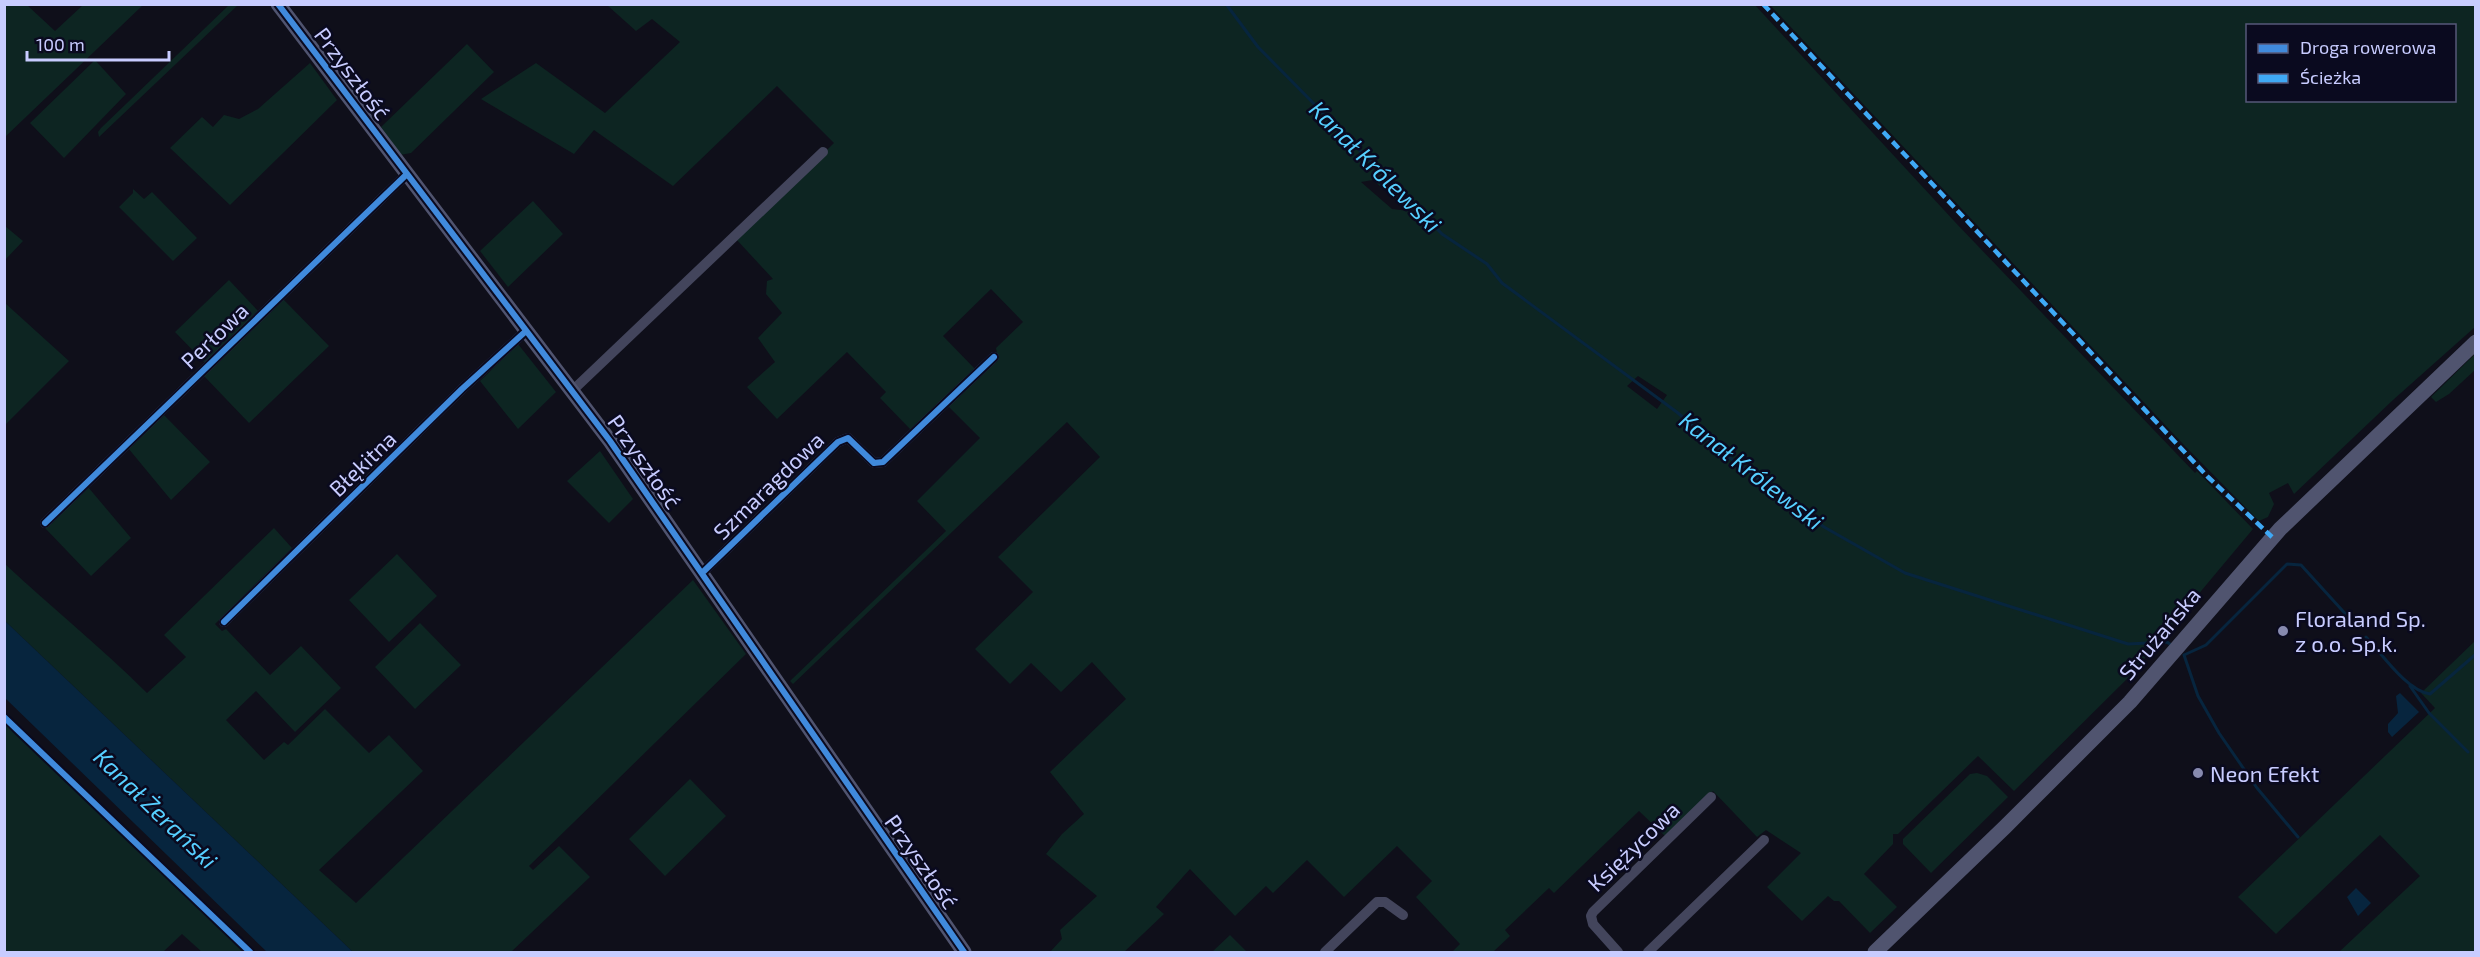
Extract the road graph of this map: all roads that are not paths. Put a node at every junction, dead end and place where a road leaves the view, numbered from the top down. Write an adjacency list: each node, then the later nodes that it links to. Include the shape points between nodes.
1 (278, 4): 3 (street, Przyszłość)
2 (823, 152): 7 (street)
3 (407, 174): 4 (street, Przyszłość); 8 (street, Perłowa)
4 (526, 331): 7 (street, Przyszłość); 10 (street, Błękitna)
5 (2475, 342): 18 (street, Strużańska, via 2280,529 2130,702)
6 (994, 357): 9 (street, Szmaragdowa, via 883,462 874,463 848,438 838,442)
7 (572, 392): 9 (street, Przyszłość)
8 (45, 522)
9 (702, 573): 14 (street, Przyszłość)
10 (224, 622)
11 (1711, 797): 16 (street, Księżycowa, via 1593,912 1593,924)
12 (1764, 840): 17 (street)
13 (1403, 915): 15 (street, via 1379,901)
14 (964, 952)
15 (1325, 952)
16 (1618, 952)
17 (1648, 952)
18 (1875, 952)

